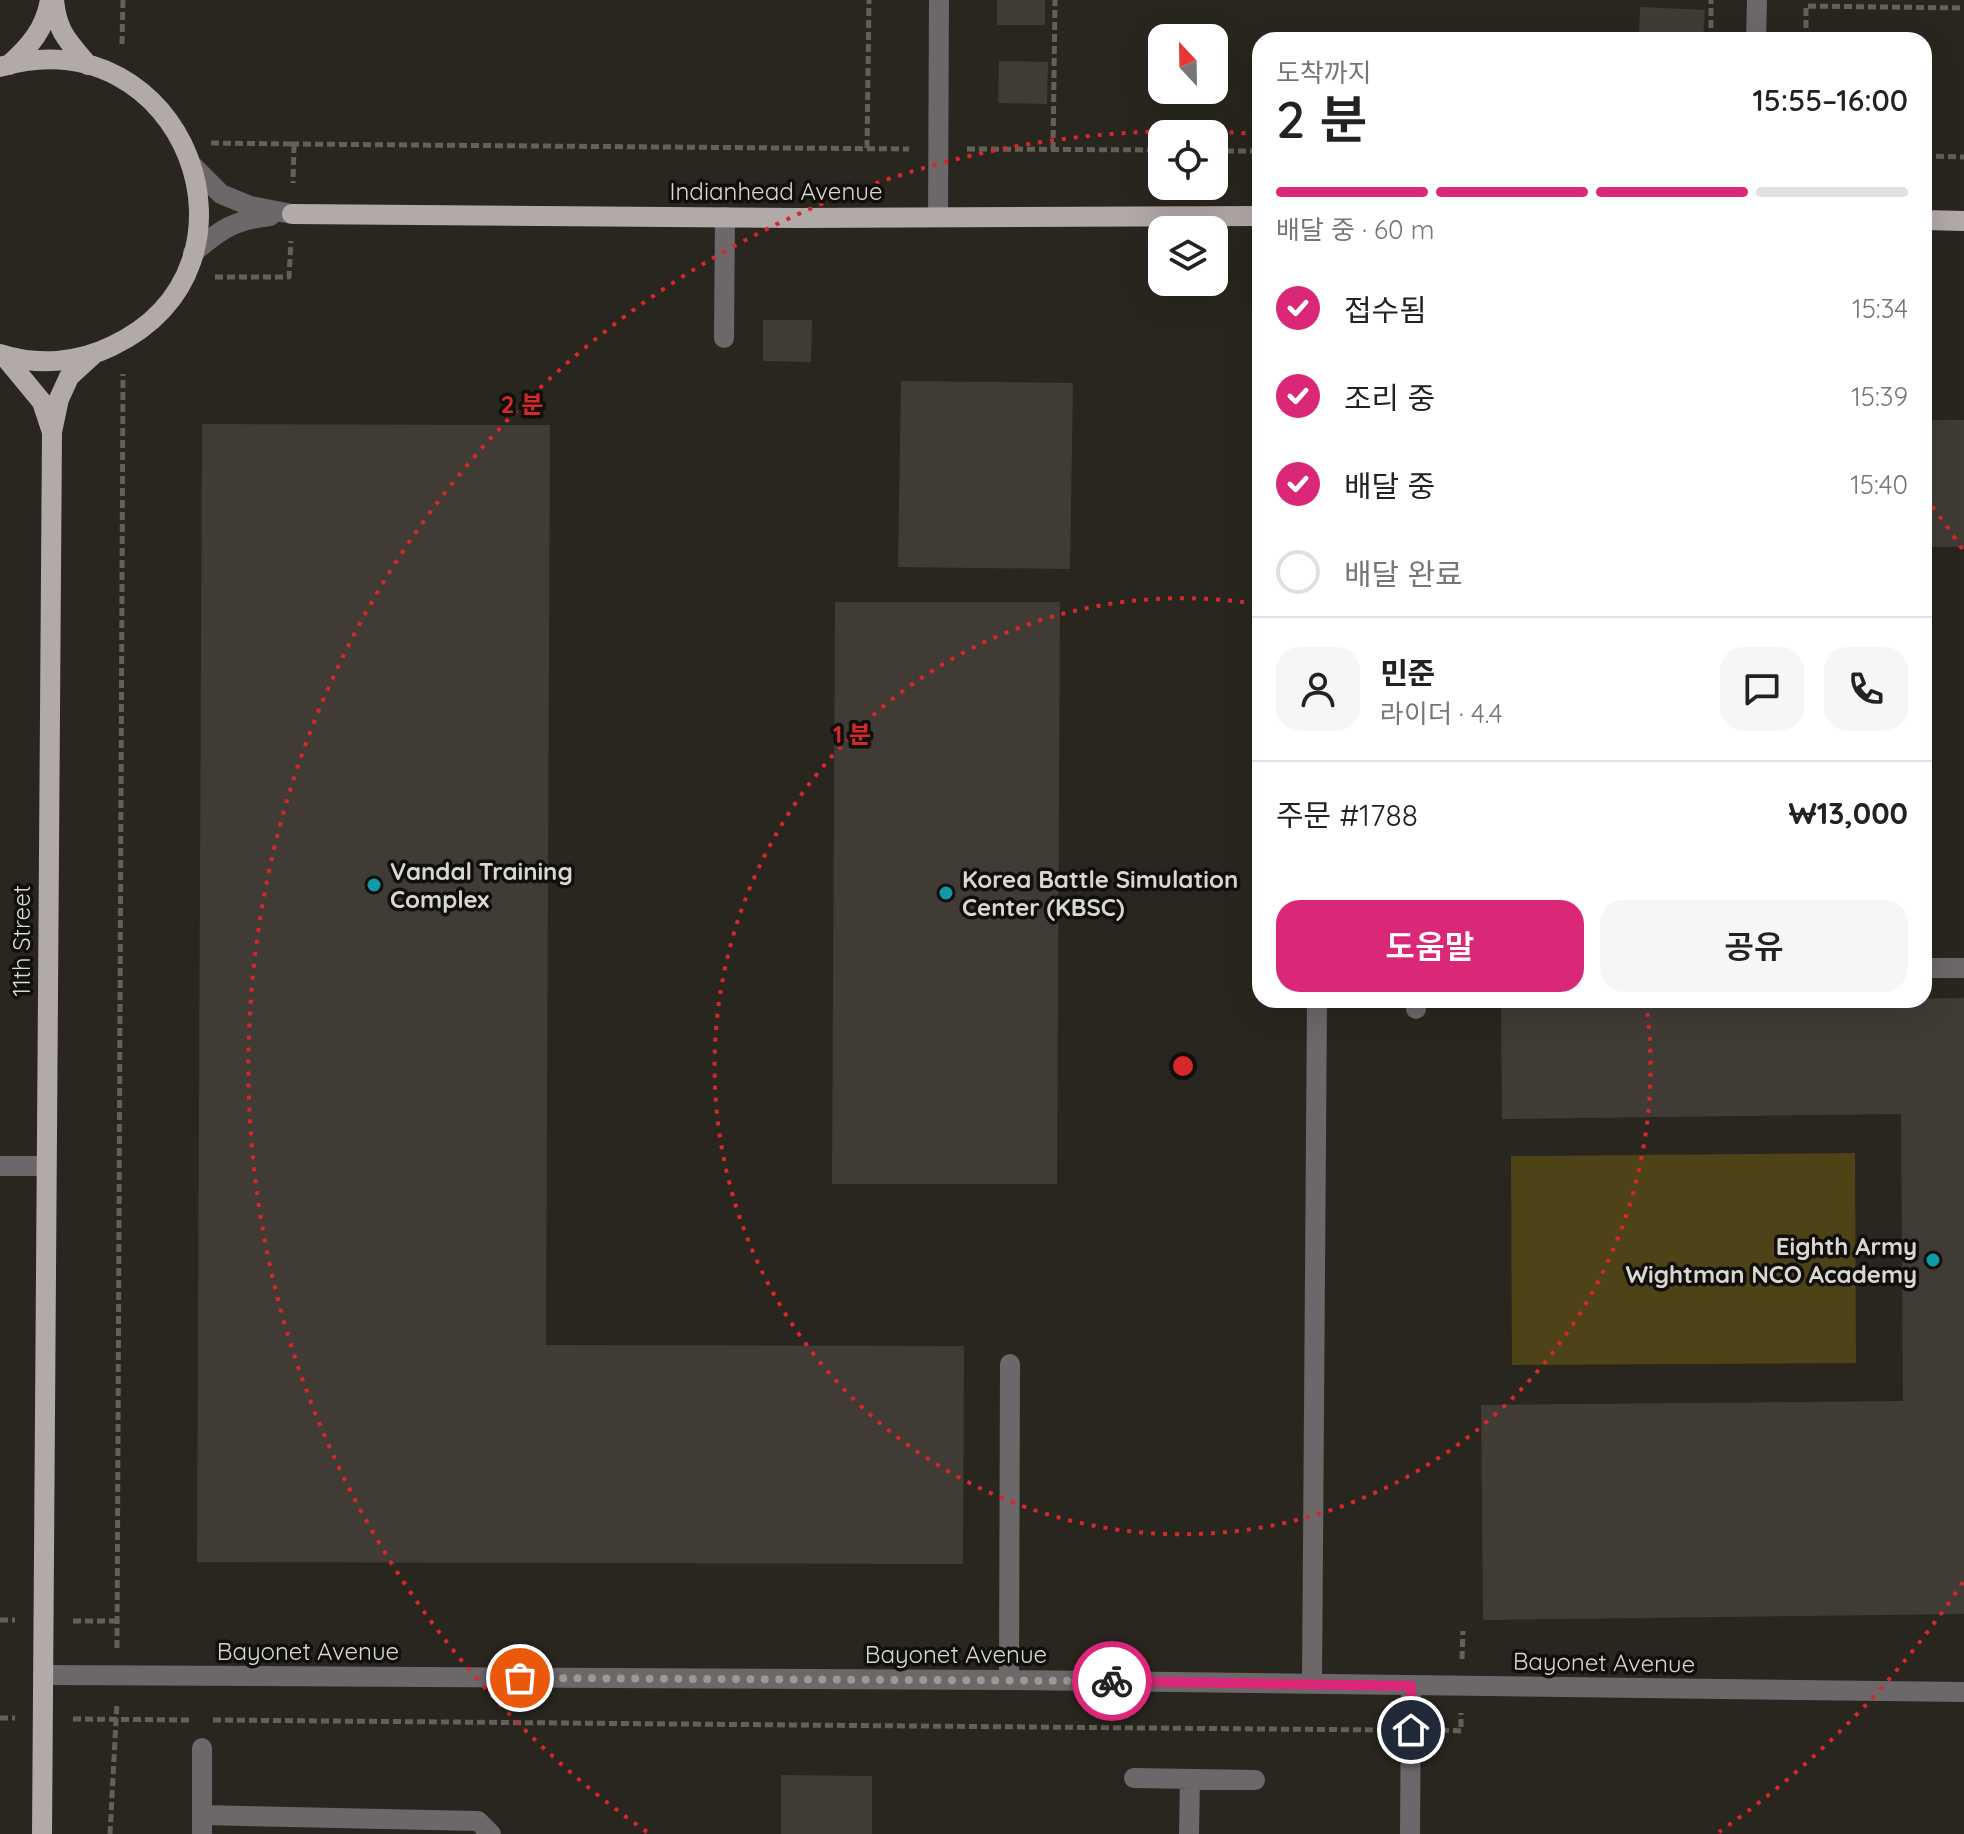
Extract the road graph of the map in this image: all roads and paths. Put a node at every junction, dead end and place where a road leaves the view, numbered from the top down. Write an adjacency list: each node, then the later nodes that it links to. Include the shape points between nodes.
1 (52, 0): 14 (main road, via 56,21); 15 (main road, via 33,44)
2 (123, 0): 13 (path, via 122,44)
3 (869, 0): 18 (path)
4 (939, 0): 19 (street)
5 (1055, 0): 20 (path)
6 (1711, 0): 10 (path)
7 (1757, 0): 11 (street)
8 (1911, 4): 9 (path); 12 (path, via 1806,6)
9 (1964, 8)
10 (1711, 32)
11 (1756, 32)
12 (1806, 32)
13 (134, 52)
14 (88, 65): 15 (main road, via 48,59); 26 (main road, via 126,81 157,106)
15 (4, 66)
16 (211, 143): 17 (path)
17 (294, 144): 18 (path); 27 (path)
18 (867, 148): 19 (path)
19 (938, 149): 20 (path); 28 (street)
20 (1053, 150): 21 (path)
21 (1148, 150)
22 (1228, 151): 23 (path)
23 (1252, 151)
24 (1932, 156): 25 (path)
25 (1964, 157)
26 (193, 166): 27 (street, via 221,194); 33 (main road, via 199,210)
27 (292, 214): 30 (main road, Indianhead Avenue); 33 (street, via 244,219 222,228); 34 (path, via 289,277 215,277)
28 (938, 216): 29 (main road, Indianhead Avenue); 30 (main road, Indianhead Avenue)
29 (1252, 216)
30 (725, 217): 35 (street)
31 (1932, 220): 32 (main road)
32 (1964, 221)
33 (193, 253): 37 (main road, via 156,316 127,339)
34 (208, 288)
35 (724, 338)
36 (2, 355): 37 (main road, via 42,361); 39 (main road, via 42,402)
37 (93, 355): 39 (main road, via 69,377)
38 (123, 368): 48 (path)
39 (52, 432): 44 (main road, 11th Street)
40 (1932, 968): 41 (street)
41 (1964, 968)
42 (1317, 1008): 50 (street)
43 (0, 1166): 44 (street)
44 (46, 1166): 47 (main road, 11th Street)
45 (1010, 1364): 49 (street)
46 (1463, 1631): 52 (path)
47 (43, 1675): 48 (street, Bayonet Avenue); 55 (main road, 11th Street)
48 (117, 1676): 49 (street, Bayonet Avenue); 56 (path)
49 (1009, 1680): 50 (street, Bayonet Avenue)
50 (1312, 1684): 51 (street, Bayonet Avenue)
51 (1411, 1686): 52 (street, Bayonet Avenue); 57 (street)
52 (1462, 1686): 53 (street, Bayonet Avenue); 57 (path, via 1461,1731)
53 (1964, 1692)
54 (0, 1718): 55 (path)
55 (43, 1719): 56 (path); 63 (main road, 11th Street)
56 (117, 1719): 57 (path); 64 (path)
57 (1411, 1730): 67 (street)
58 (202, 1748): 62 (street)
59 (1134, 1778): 60 (street)
60 (1190, 1779): 61 (street); 66 (street)
61 (1255, 1780)
62 (202, 1824): 65 (street, via 478,1821)
63 (42, 1834)
64 (110, 1834)
65 (491, 1834)
66 (1189, 1834)
67 (1410, 1834)

